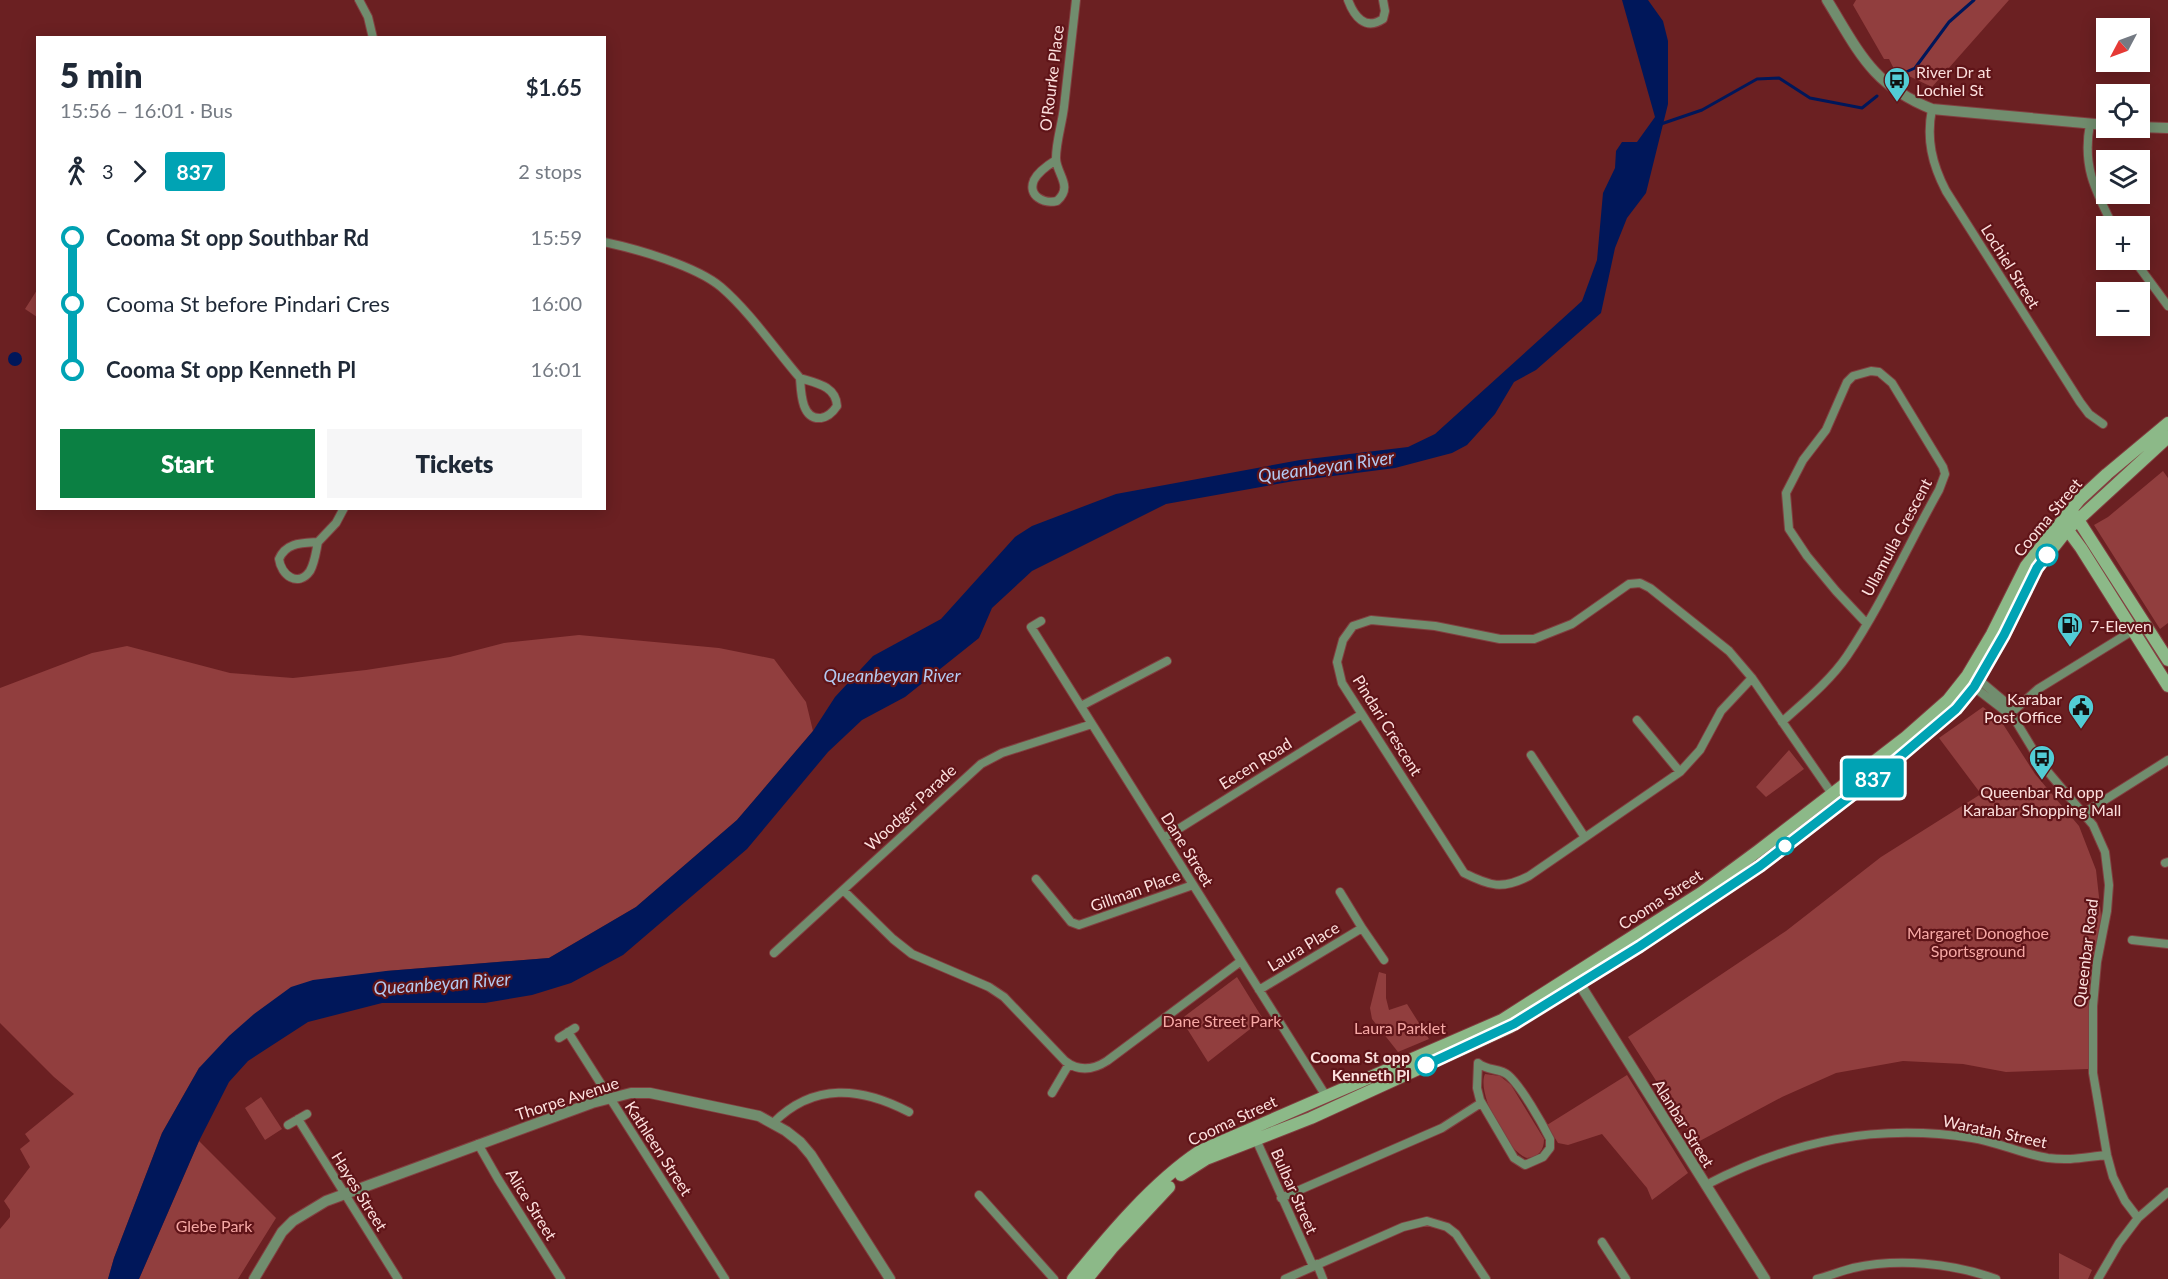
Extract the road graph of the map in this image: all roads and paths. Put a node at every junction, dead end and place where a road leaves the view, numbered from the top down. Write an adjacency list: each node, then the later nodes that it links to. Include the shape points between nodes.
1 (359, 0): 6 (street)
2 (1076, 0): 12 (street, O'Rourke Place)
3 (1348, 0): 4 (street, via 1356,17 1371,24 1383,19)
4 (1383, 0)
5 (1827, 0): 7 (street, via 1876,75 1900,94)
6 (373, 36)
7 (1932, 110): 8 (street); 19 (street, Lochiel Street, via 1930,150 1946,191 2080,402)
8 (2090, 124): 9 (street); 13 (street, via 2086,145 2088,167)
9 (2096, 124)
10 (2150, 127): 11 (street)
11 (2168, 128)
12 (1056, 160): 12 (street, O'Rourke Place, via 1064,179 1064,193 1057,201 1046,202 1036,196 1033,183)
13 (2108, 216)
14 (606, 242): 17 (street, via 692,270 720,286)
15 (2141, 270): 16 (street)
16 (2168, 306)
17 (800, 378): 17 (street, via 833,393 837,406 833,412 823,418 808,412 803,404)
18 (2168, 423): 21 (main road, Cooma Street)
19 (2103, 424)
20 (2168, 437): 21 (main road, Cooma Street)
21 (2141, 454): 23 (main road, Cooma Street, via 2107,474)
22 (343, 510): 25 (street)
23 (2075, 514): 24 (main road, Cooma Street); 27 (main road)
24 (2064, 525): 29 (main road); 33 (main road, Cooma Street, via 2026,566)
25 (318, 542): 25 (street, via 307,574 292,578 284,573 279,559 286,548)
26 (1041, 621): 35 (street, Dane Street, via 1031,627)
27 (2145, 623): 29 (street); 30 (main road)
28 (1867, 624): 28 (street, Ullamulla Crescent, via 1945,474 1939,456 1892,383 1879,372 1871,371 1847,382 1826,430 1803,460 1786,493 1790,529 1807,556); 39 (street, Ullamulla Crescent, via 1821,686)
29 (2133, 630): 34 (main road); 37 (street, via 2038,689)
30 (2168, 660)
31 (1167, 661): 35 (street)
32 (1752, 678): 36 (street, Pindari Crescent, via 1729,651 1650,588 1640,583 1629,584 1572,624 1534,639 1500,639 1435,626 1371,620 1353,626 1343,640 1337,663 1342,682); 39 (street, Pindari Crescent); 43 (street, Pindari Crescent, via 1721,711 1700,750)
33 (1973, 680): 37 (street, Queenbar Road); 44 (main road, Cooma Street, via 1956,709 1883,771)
34 (2168, 686)
35 (1081, 706): 40 (street, Dane Street)
36 (1362, 714): 46 (street, Pindari Crescent, via 1464,873 1491,884 1514,884); 47 (street, Eecen Road)
37 (2010, 714): 45 (street, Queenbar Road, via 2043,766)
38 (1637, 720): 43 (street)
39 (1782, 722): 44 (street, Pindari Crescent)
40 (1092, 724): 47 (street, Dane Street); 50 (street, Woodger Parade, via 1002,753 981,764)
41 (1531, 755): 46 (street)
42 (2168, 760): 45 (street)
43 (1680, 772): 46 (street, Pindari Crescent)
44 (1835, 799): 58 (main road, Cooma Street, via 1751,872 1657,935)
45 (2084, 813): 77 (street, Queenbar Road, via 2101,843 2109,874 2092,1028 2093,1073)
46 (1584, 836)
47 (1164, 838): 49 (street, Dane Street)
48 (1036, 879): 49 (street, Gillman Place, via 1077,925)
49 (1193, 885): 57 (street, Dane Street)
50 (843, 890): 55 (street, Woodger Parade); 63 (street, via 912,954 1004,997)
51 (1340, 892): 52 (street, Laura Place)
52 (1362, 928): 56 (street, Laura Place); 59 (street, Laura Place)
53 (2132, 940): 54 (street)
54 (2168, 944)
55 (774, 953)
56 (1384, 960)
57 (1241, 961): 59 (street, Dane Street); 63 (street, via 1101,1065 1087,1069)
58 (1576, 979): 61 (main road, Cooma Street, via 1514,1024); 78 (street, Alanbar Street)
59 (1259, 990): 66 (street, Dane Street)
60 (559, 1038): 67 (street, Kathleen Street, via 572,1030)
61 (1468, 1040): 62 (street); 64 (main road, Cooma Street); 66 (main road, Cooma Street)
62 (1478, 1063): 68 (street); 68 (street, via 1513,1080 1548,1136 1548,1151 1539,1160 1518,1162)
63 (1069, 1064): 65 (street)
64 (1378, 1088): 66 (main road, via 1340,1100); 74 (main road, Cooma Street)
65 (1052, 1094)
66 (1326, 1096): 74 (main road); 75 (main road, Cooma Street)
67 (609, 1098): 72 (street, Thorpe Avenue, via 650,1093 743,1111); 76 (street, Thorpe Avenue); 89 (street, Kathleen Street)
68 (1481, 1103): 82 (street, via 1442,1128)
69 (909, 1112): 72 (street, via 886,1100 847,1093 797,1102)
70 (307, 1114): 71 (street)
71 (298, 1119): 73 (street); 80 (street, Hayes Street)
72 (773, 1123): 90 (street, Thorpe Avenue, via 800,1142 817,1162)
73 (288, 1125)
74 (1281, 1128): 75 (main road, Cooma Street)
75 (1254, 1134): 82 (street, Bulbar Street); 92 (main road, Cooma Street, via 1200,1151 1179,1167 1122,1221); 93 (main road, Cooma Street, via 1183,1173)
76 (478, 1144): 80 (street, Thorpe Avenue); 88 (street, Alice Street)
77 (2107, 1155): 78 (street, Waratah Street, via 2075,1160 2045,1157 1974,1139 1890,1132 1852,1136 1774,1155); 83 (street, Queenbar Road, via 2113,1177)
78 (1706, 1185): 98 (street, Alanbar Street)
79 (2168, 1192): 83 (street)
80 (343, 1193): 86 (street, Thorpe Avenue, via 293,1221); 87 (street, Hayes Street)
81 (979, 1195): 91 (street)
82 (1281, 1198): 85 (street, Bulbar Street)
83 (2138, 1218): 101 (street)
84 (1602, 1242): 97 (street)
85 (1315, 1265): 94 (street); 95 (street, Bulbar Street); 96 (street, via 1415,1222 1426,1221 1456,1234)
86 (254, 1279)
87 (398, 1279)
88 (561, 1279)
89 (725, 1279)
90 (890, 1279)
91 (1054, 1279)
92 (1073, 1279)
93 (1087, 1279)
94 (1285, 1279)
95 (1323, 1279)
96 (1486, 1279)
97 (1626, 1279)
98 (1765, 1279)
99 (1817, 1279): 100 (street, via 1855,1268 1898,1263 1937,1266)
100 (1996, 1279)
101 (2098, 1279)

